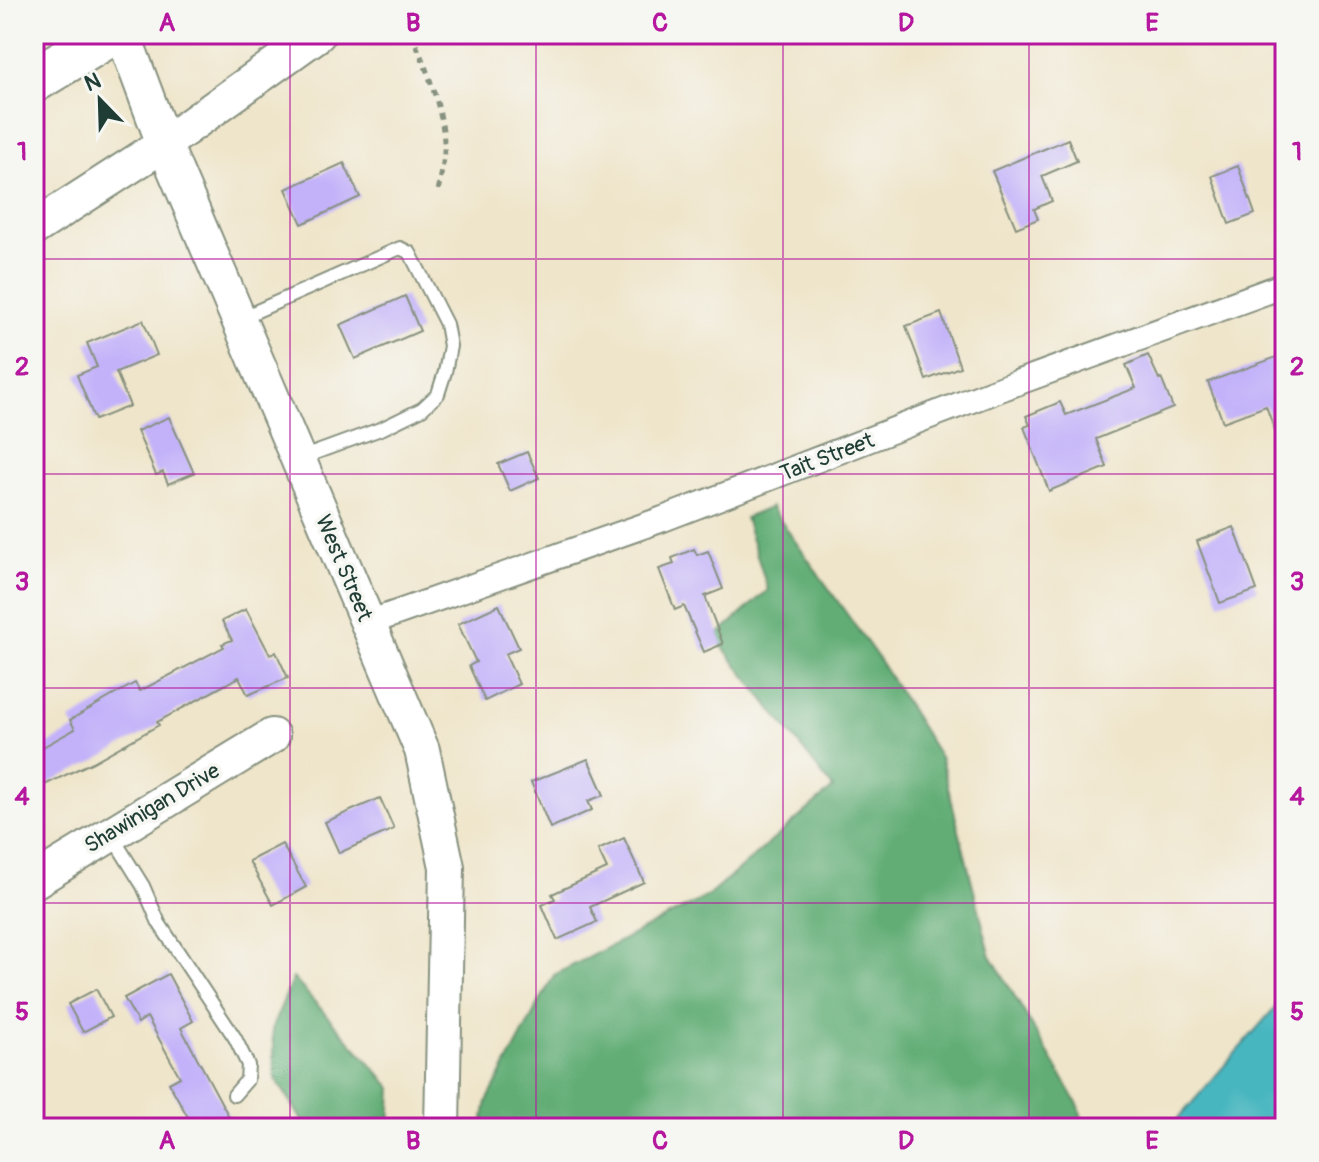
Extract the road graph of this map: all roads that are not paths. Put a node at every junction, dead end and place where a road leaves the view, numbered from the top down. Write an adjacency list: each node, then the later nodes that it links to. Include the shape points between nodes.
1 (110, 34): 4 (highway)
2 (123, 34): 5 (main road, West Street)
3 (318, 34): 5 (main road)
4 (34, 80)
5 (164, 144): 6 (main road); 8 (main road, West Street)
6 (34, 228)
7 (1285, 285): 10 (street, Tait Street, via 663,519)
8 (239, 319): 9 (main road, West Street); 9 (lane, via 400,248 410,253 446,324 450,346 445,372 431,401 383,428)
9 (298, 459): 10 (main road, West Street)
10 (368, 623): 15 (main road, West Street, via 422,750 447,867)
11 (272, 736): 12 (main road, Shawinigan Drive)
12 (110, 833): 13 (main road, Shawinigan Drive); 14 (lane, via 159,923 242,1051 247,1080)
13 (34, 881)
14 (234, 1095)
15 (442, 1128)

